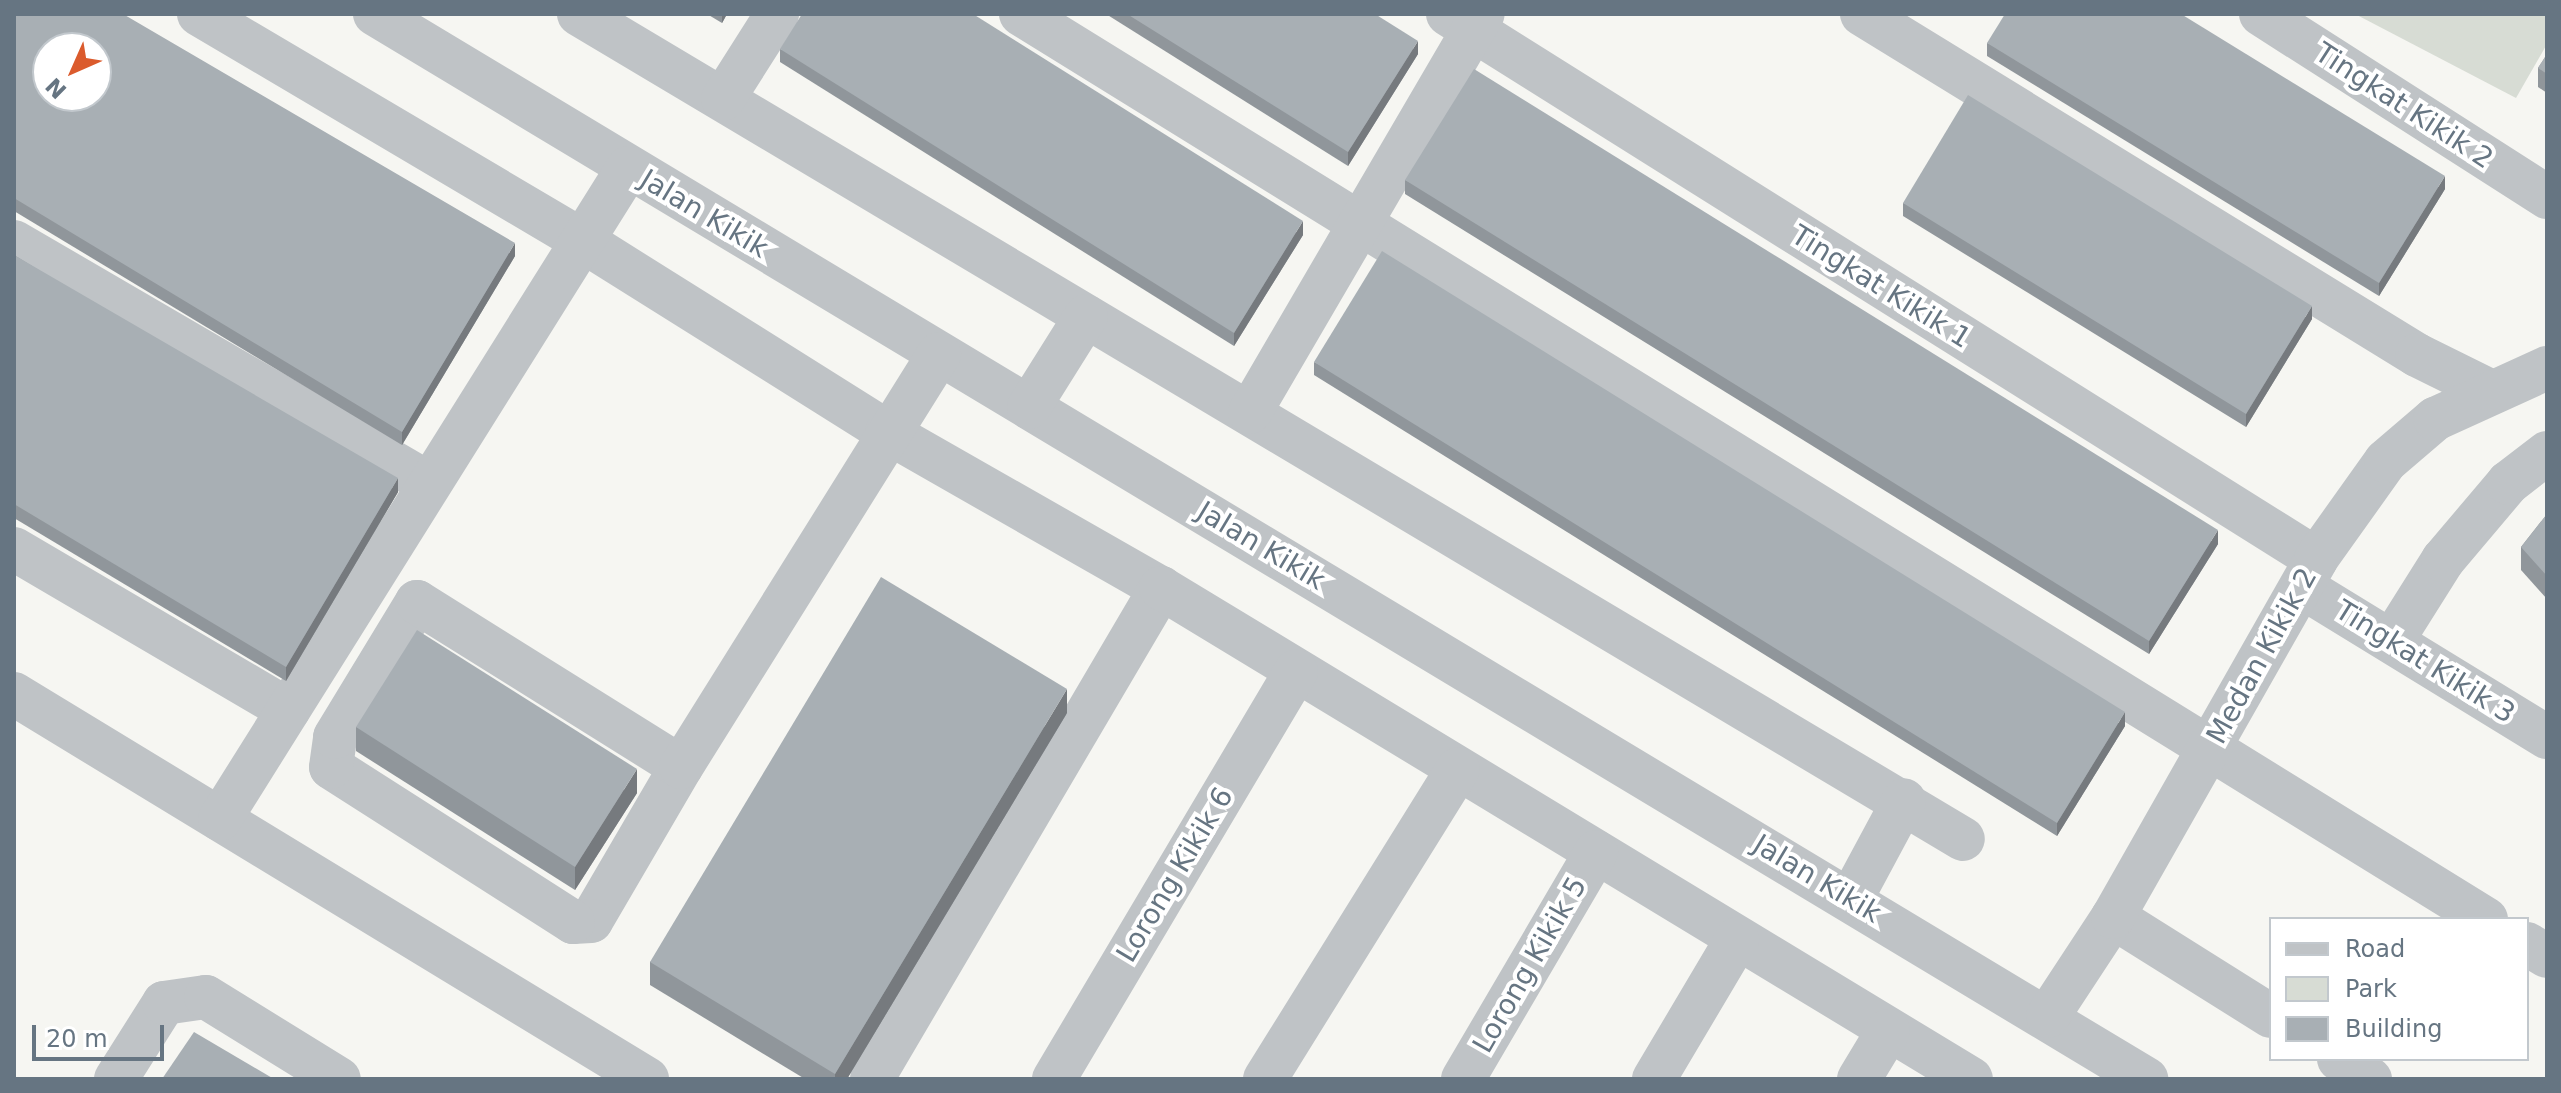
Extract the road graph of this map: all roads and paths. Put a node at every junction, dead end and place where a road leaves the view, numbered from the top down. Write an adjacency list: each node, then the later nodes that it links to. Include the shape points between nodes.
1 (199, 14): 13 (street)
2 (375, 14): 10 (street, Jalan Kikik)
3 (579, 14): 9 (street)
4 (777, 14): 9 (street)
5 (1021, 14): 12 (street)
6 (1862, 14): 18 (street, via 2417,355)
7 (2261, 14): 11 (street, Tingkat Kikik 2)
8 (1468, 19): 12 (street); 25 (street, Tingkat Kikik 1)
9 (723, 99): 15 (street)
10 (628, 168): 13 (street); 16 (street, Jalan Kikik)
11 (2547, 197)
12 (1360, 220): 20 (street); 32 (street)
13 (583, 241): 21 (street); 23 (street)
14 (14, 242): 23 (street)
15 (1086, 316): 19 (street); 20 (street)
16 (939, 354): 19 (street, Jalan Kikik); 21 (street)
17 (2547, 368): 18 (street, Medan Kikik 2)
18 (2492, 392): 25 (street, Medan Kikik 2, via 2435,419 2386,461)
19 (1029, 407): 39 (street, Jalan Kikik)
20 (1250, 412): 35 (street)
21 (887, 432): 26 (street); 33 (street)
22 (2547, 453): 27 (street, via 2508,483 2443,560)
23 (429, 484): 30 (street)
24 (14, 549): 30 (street)
25 (2309, 573): 27 (street, Tingkat Kikik 3); 32 (street, Medan Kikik 2)
26 (1161, 588): 28 (street); 52 (street)
27 (2392, 641): 31 (street, Tingkat Kikik 3)
28 (1296, 671): 34 (street); 53 (street, Lorong Kikik 6)
29 (14, 694): 36 (street)
30 (288, 710): 36 (street)
31 (2547, 737)
32 (2208, 751): 40 (street, Medan Kikik 2); 41 (street)
33 (681, 767): 33 (street, via 591,921 573,922 331,767 335,737 417,602)
34 (1458, 769): 38 (street); 54 (street)
35 (1904, 800): 37 (street); 39 (street)
36 (220, 819): 51 (street)
37 (1963, 839)
38 (1596, 852): 42 (street); 55 (street, Lorong Kikik 5)
39 (1851, 899): 46 (street, Jalan Kikik)
40 (2113, 917): 45 (street); 46 (street, Medan Kikik 2)
41 (2483, 917)
42 (1737, 939): 47 (street); 56 (street)
43 (2529, 945): 44 (street)
44 (2547, 956)
45 (2269, 1015)
46 (2048, 1016): 59 (street, Jalan Kikik)
47 (1888, 1031): 57 (street); 58 (street)
48 (2342, 1061): 60 (street)
49 (116, 1079): 50 (street, via 164,1003 206,997)
50 (339, 1079)
51 (647, 1079)
52 (872, 1079)
53 (1054, 1079)
54 (1265, 1079)
55 (1463, 1079)
56 (1654, 1079)
57 (1859, 1079)
58 (1971, 1079)
59 (2146, 1079)
60 (2370, 1079)

